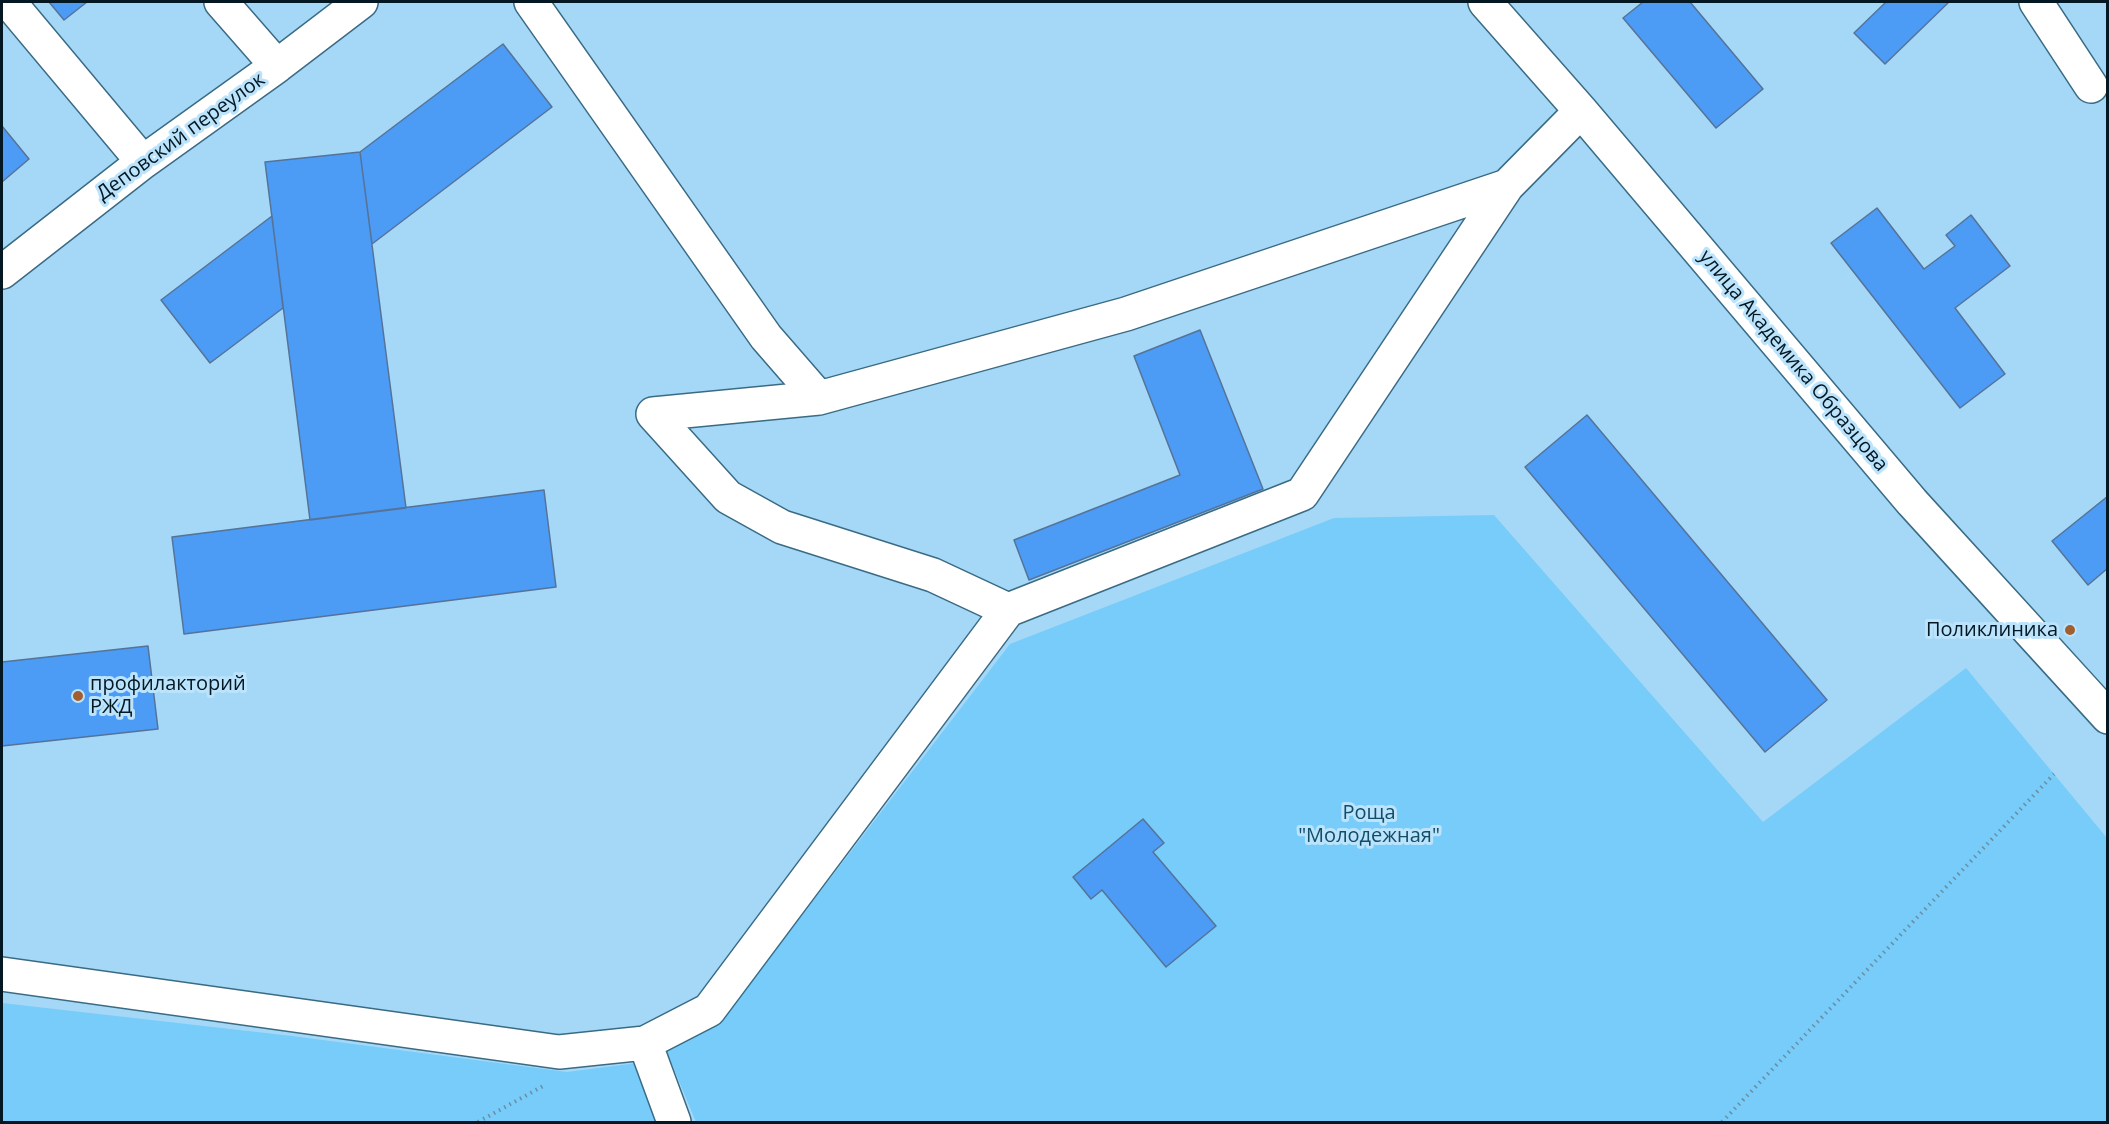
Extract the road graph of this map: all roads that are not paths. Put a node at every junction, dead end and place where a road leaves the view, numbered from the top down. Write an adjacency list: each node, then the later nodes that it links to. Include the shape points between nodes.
1 (9, 2): 10 (street)
2 (220, 2): 7 (street)
3 (361, 2): 7 (street, Деповский переулок)
4 (531, 2): 13 (street, via 765,337)
5 (1485, 2): 9 (street, улица Академика Образцова)
6 (2036, 2): 8 (street)
7 (276, 66): 10 (street, Деповский переулок)
8 (2091, 86)
9 (1581, 111): 11 (street); 15 (street, улица Академика Образцова, via 1912,502)
10 (143, 162): 12 (street, Деповский переулок)
11 (1507, 186): 13 (street, via 1126,314); 14 (street, via 1302,494)
12 (2, 272)
13 (819, 398): 14 (street, via 653,414 728,497 782,527 933,576)
14 (1008, 610): 17 (street, via 709,1010)
15 (2108, 717)
16 (2, 974): 17 (street, via 559,1052)
17 (645, 1043): 18 (street)
18 (674, 1122)

